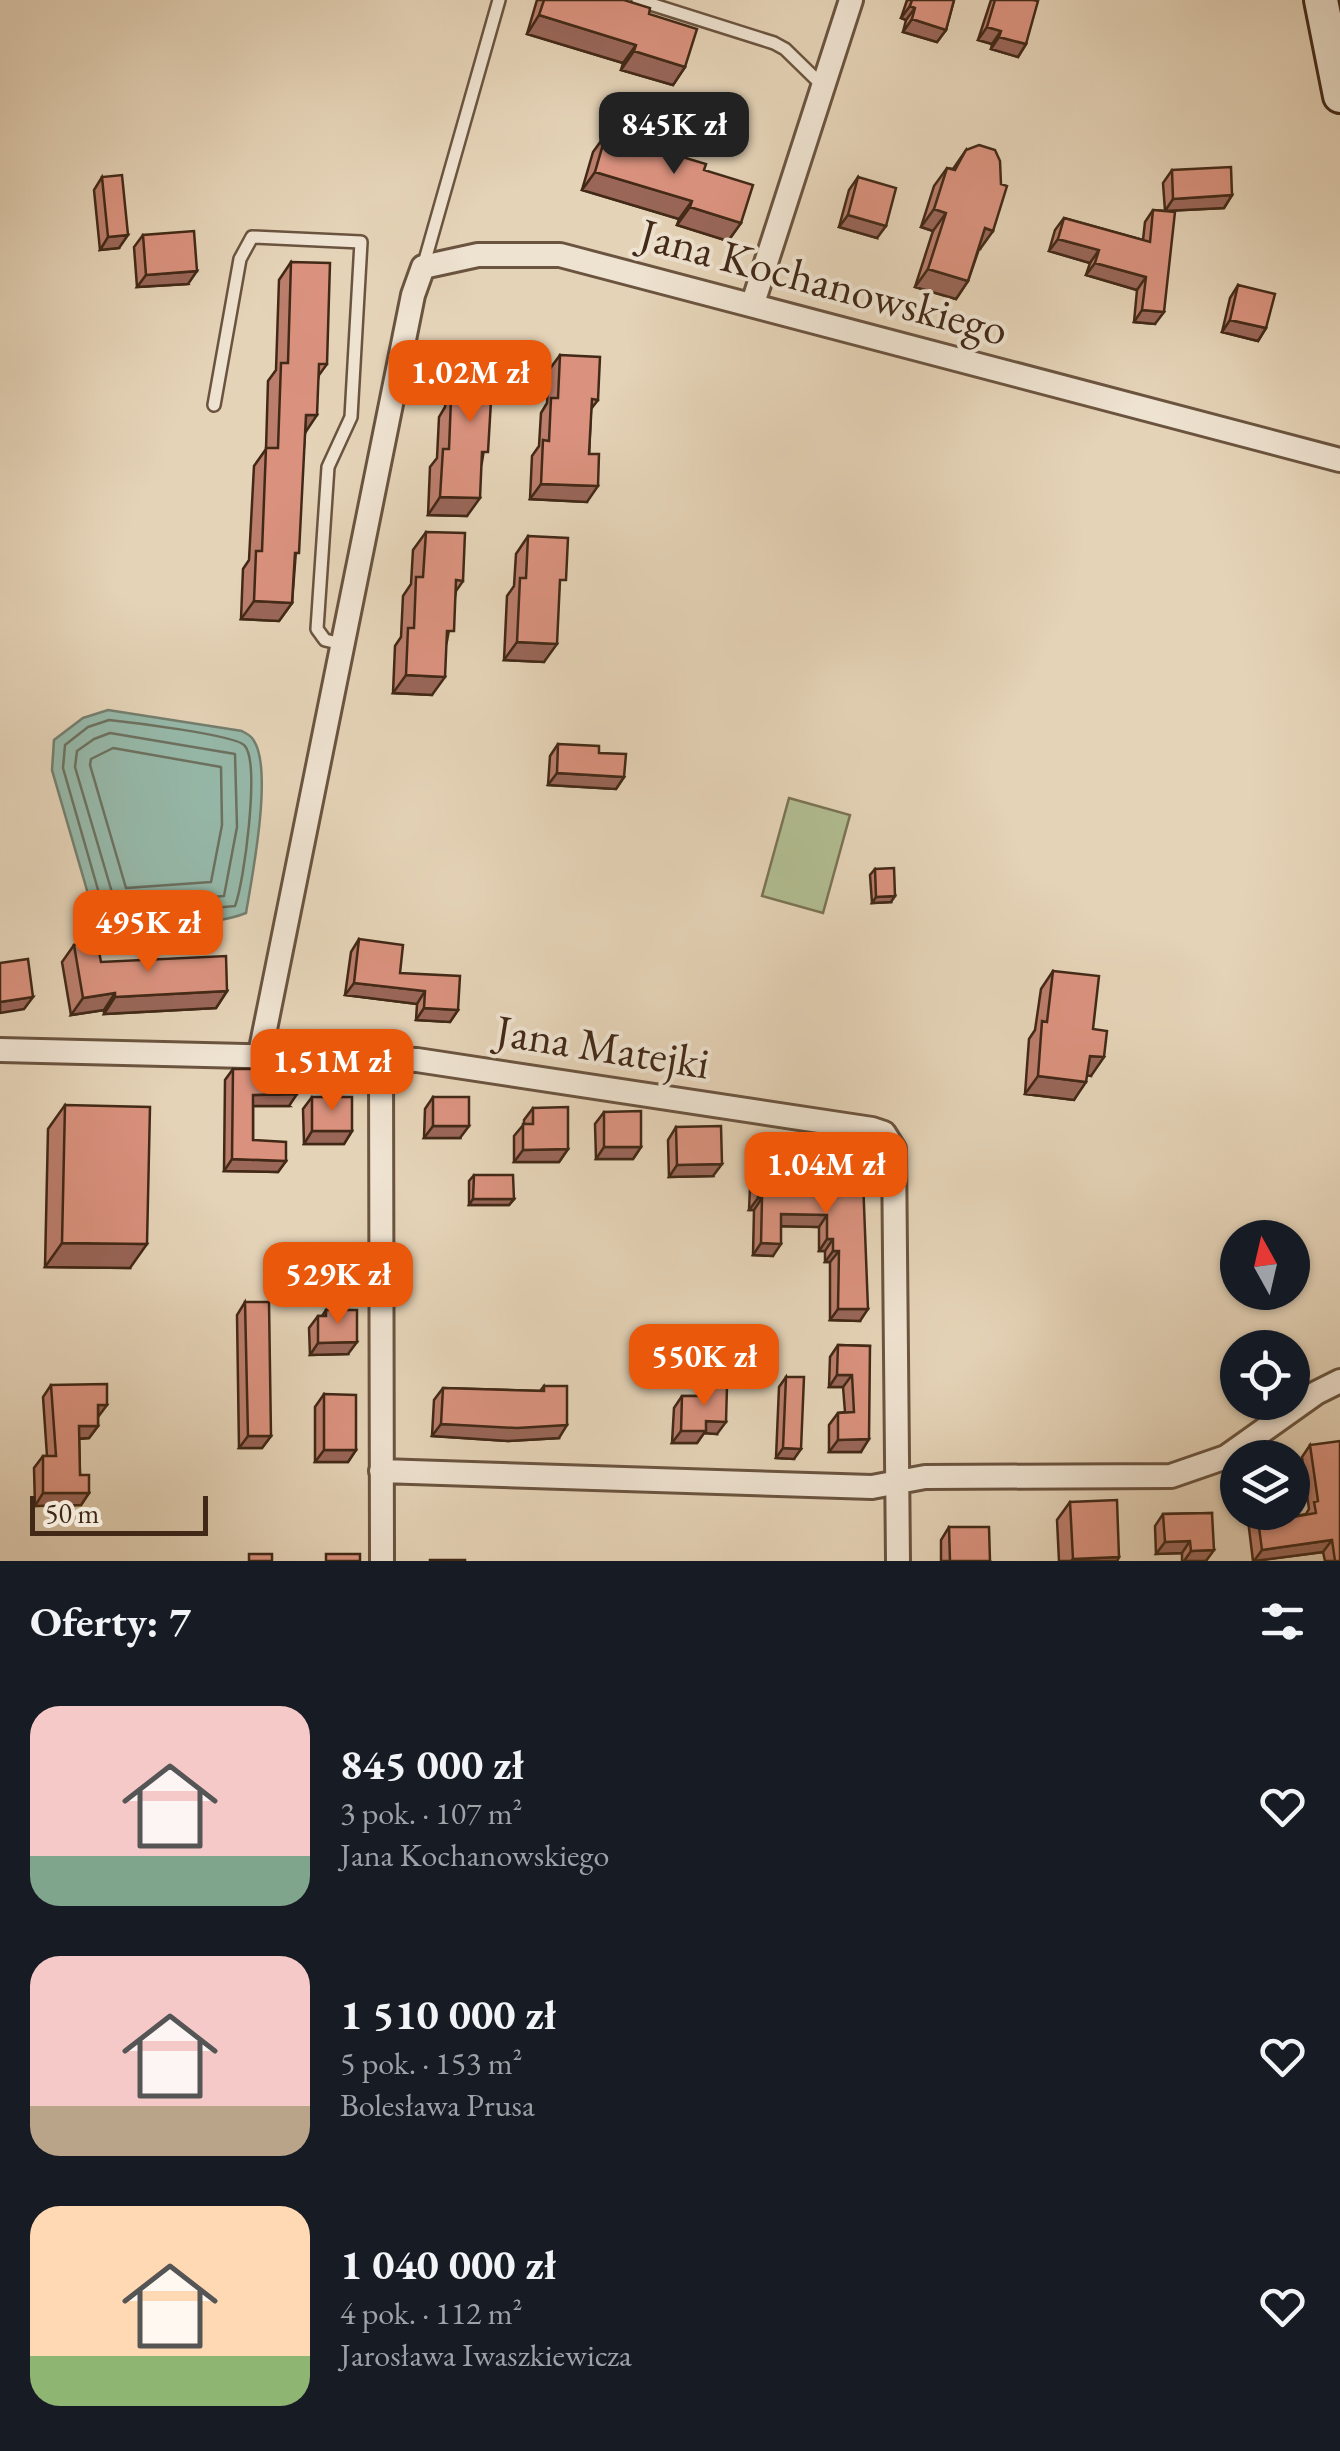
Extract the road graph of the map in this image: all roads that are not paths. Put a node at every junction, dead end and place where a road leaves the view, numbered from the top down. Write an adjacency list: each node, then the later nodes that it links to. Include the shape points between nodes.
1 (498, 0): 7 (lane)
2 (638, 0): 5 (lane, via 774,43)
3 (851, 0): 5 (street)
4 (1322, 0): 6 (main road)
5 (825, 88): 8 (street)
6 (1340, 96)
7 (423, 267): 8 (street, Jana Kochanowskiego, via 478,255 560,255); 11 (street)
8 (753, 303): 10 (street, Jana Kochanowskiego)
9 (214, 405): 11 (lane, via 240,259 252,237 361,242 351,416 328,467 317,630)
10 (1340, 460)
11 (342, 644): 13 (street)
12 (0, 1050): 13 (street, Jana Matejki)
13 (260, 1054): 14 (street, Jana Matejki)
14 (381, 1057): 16 (street); 17 (street, Jana Matejki, via 872,1128 889,1138)
15 (1340, 1381): 17 (street, via 1226,1457 1171,1476)
16 (381, 1471): 17 (street, via 872,1487); 18 (street)
17 (898, 1482): 19 (street)
18 (382, 1561)
19 (898, 1561)

